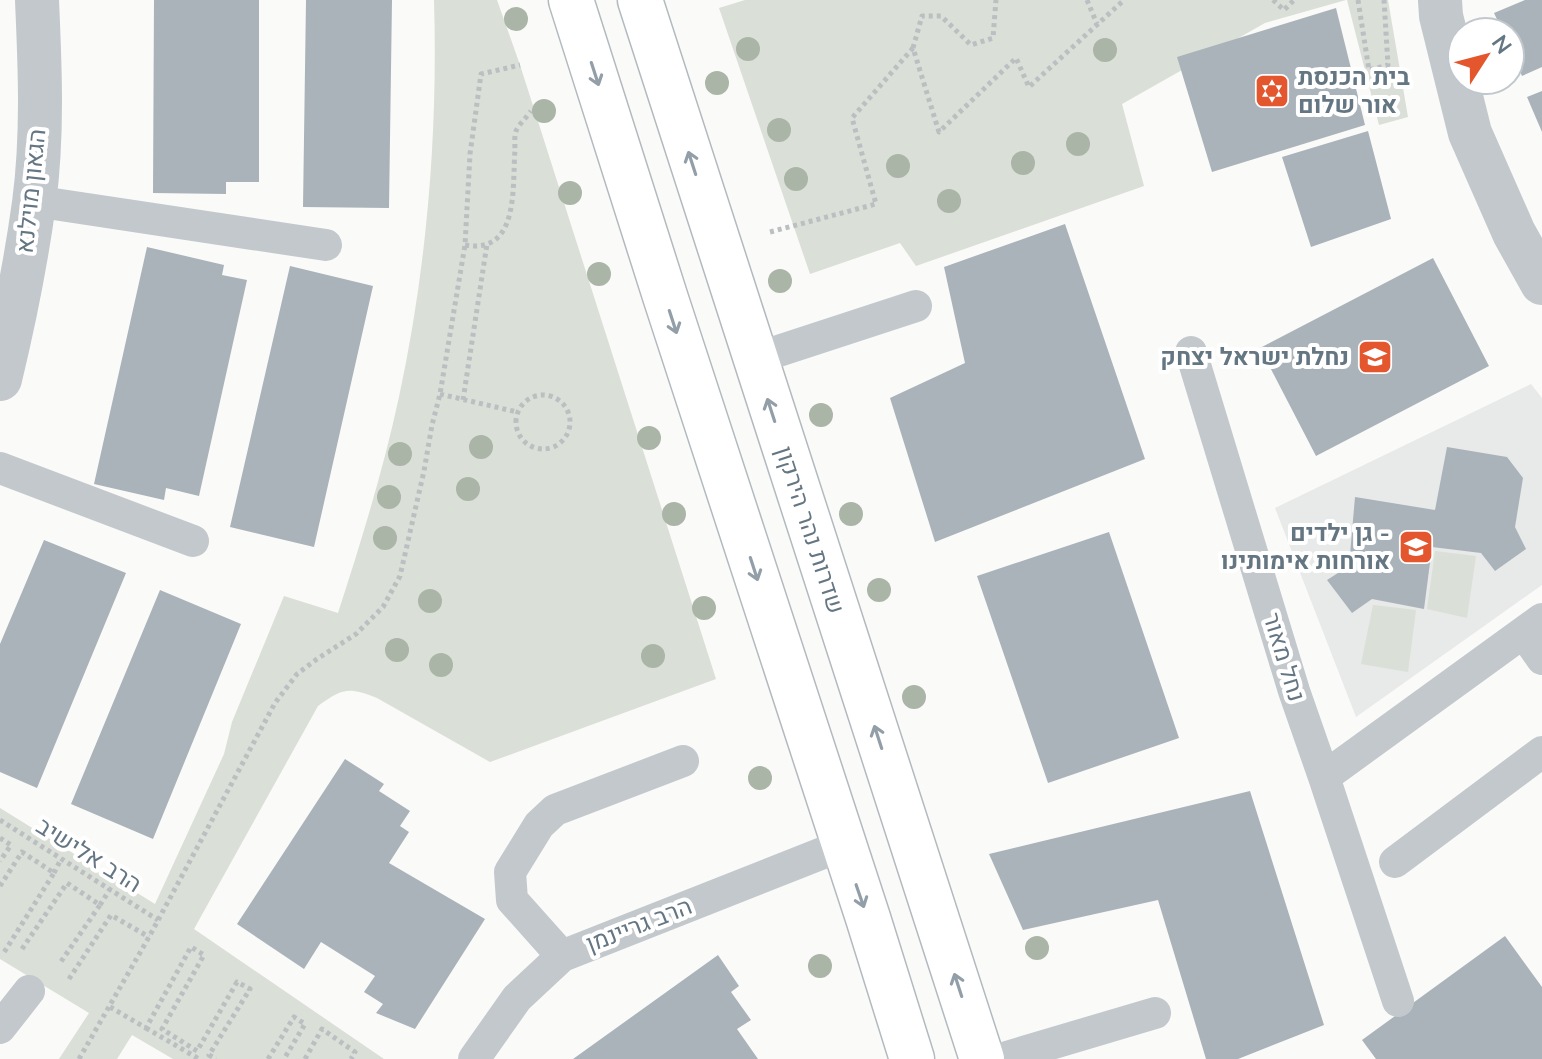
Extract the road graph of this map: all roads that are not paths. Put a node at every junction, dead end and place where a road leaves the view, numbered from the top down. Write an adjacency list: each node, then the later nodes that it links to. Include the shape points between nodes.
1 (37, 0): 5 (street, הגאון מוילנא, via 40,68)
2 (571, 0): 18 (main road, one-way to 18)
3 (640, 0): 10 (main road, שדרות נהר הירקון, one-way to 3)
4 (1440, 0): 7 (street, via 1470,133)
5 (34, 201): 6 (lane); 11 (street, הגאון מוילנא)
6 (326, 245)
7 (1542, 283)
8 (916, 306): 10 (lane)
9 (1191, 352): 17 (lane, נחל מאור)
10 (754, 359): 27 (main road, שדרות נהר הירקון, one-way to 10)
11 (0, 379)
12 (0, 468): 13 (lane)
13 (193, 541)
14 (1536, 637): 17 (lane)
15 (1542, 752): 19 (lane)
16 (683, 761): 20 (lane, via 555,810 539,825 510,872 512,900)
17 (1324, 777): 22 (lane, נחל מאור)
18 (843, 845): 20 (lane, הרב גריינמן); 26 (main road, one-way to 26)
19 (1395, 862)
20 (562, 956): 25 (lane, הרב גריינמן, via 517,998)
21 (29, 991): 24 (lane)
22 (1398, 1001)
23 (1155, 1013): 28 (lane)
24 (0, 1028)
25 (474, 1059)
26 (912, 1059)
27 (982, 1059)
28 (1000, 1059)

